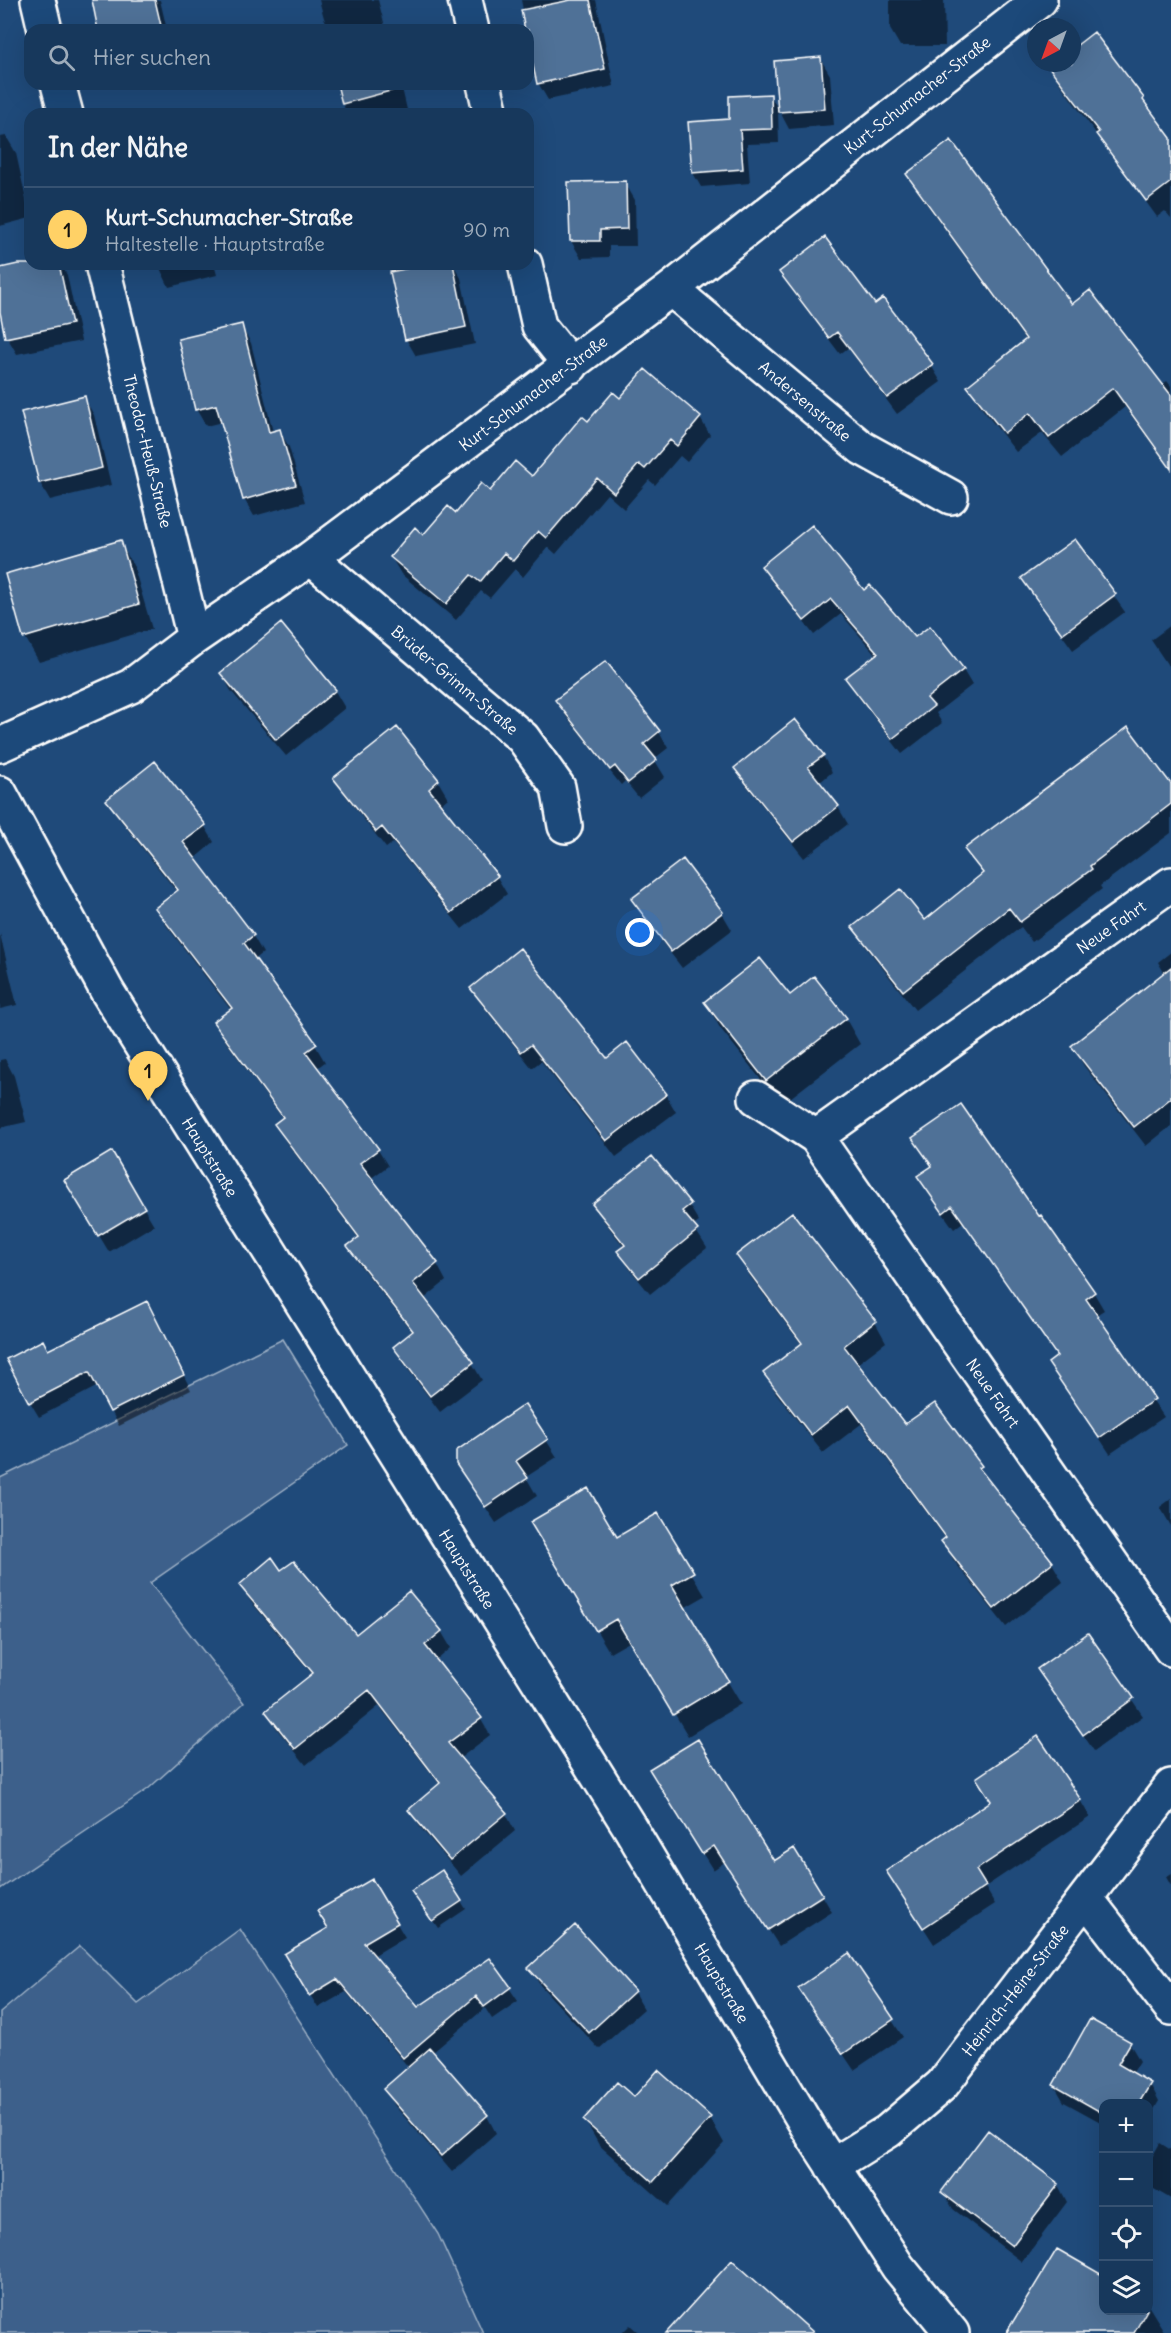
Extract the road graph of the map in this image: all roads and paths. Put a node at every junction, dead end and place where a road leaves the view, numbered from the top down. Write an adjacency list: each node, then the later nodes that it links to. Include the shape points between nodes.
1 (38, 0): 4 (street)
2 (465, 0): 5 (street)
3 (1040, 0): 12 (street, Kurt-Schumacher-Straße)
4 (44, 24)
5 (471, 24)
6 (60, 90): 8 (street)
7 (485, 90): 9 (street)
8 (64, 108)
9 (490, 108)
10 (103, 270): 16 (street, Theodor-Heuß-Straße)
11 (526, 270): 13 (street, via 538,326)
12 (671, 290): 13 (street, Kurt-Schumacher-Straße); 14 (street, Andersenstraße, via 862,448)
13 (571, 366): 15 (street, Kurt-Schumacher-Straße)
14 (951, 497)
15 (311, 558): 16 (street, Kurt-Schumacher-Straße); 19 (street, Brüder-Grimm-Straße, via 523,738 558,787)
16 (194, 638): 17 (street, Kurt-Schumacher-Straße, via 131,686)
17 (0, 745)
18 (0, 794): 27 (street, Hauptstraße, via 108,991 629,1826)
19 (565, 826)
20 (1171, 884): 22 (street, Neue Fahrt)
21 (756, 1098): 22 (street, Neue Fahrt)
22 (816, 1137): 23 (street, Neue Fahrt)
23 (1171, 1649)
24 (1171, 1786): 25 (street, Heinrich-Heine-Straße)
25 (1086, 1898): 26 (street); 27 (street, Heinrich-Heine-Straße, via 942,2085 888,2131)
26 (1171, 2008)
27 (832, 2166): 28 (street, Hauptstraße, via 898,2267)
28 (951, 2333)

